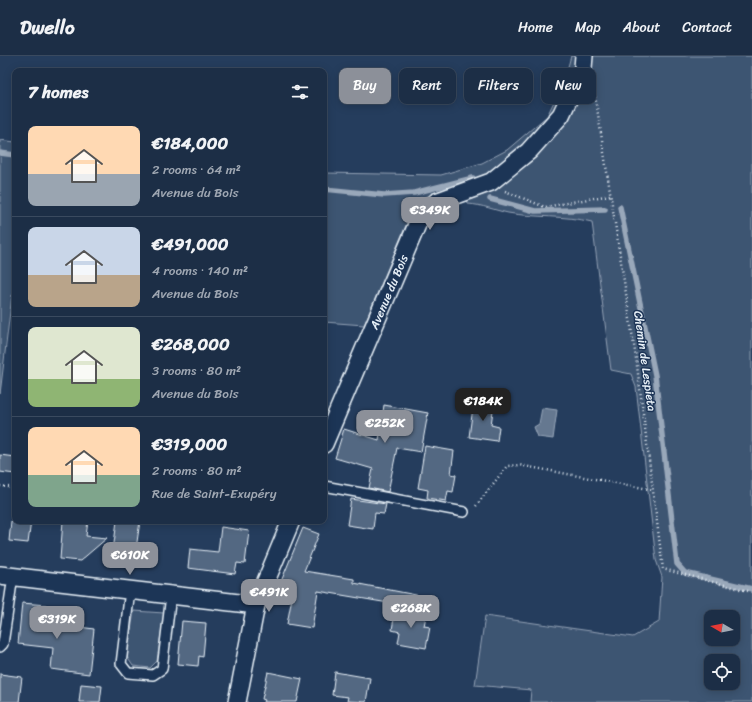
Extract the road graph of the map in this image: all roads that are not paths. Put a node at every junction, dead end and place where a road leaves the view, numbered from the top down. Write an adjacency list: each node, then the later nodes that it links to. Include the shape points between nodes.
1 (584, 62): 2 (street, Avenue du Bois, via 561,115 529,151 491,182 436,202 419,220)
2 (330, 416): 3 (street, Avenue du Bois)
3 (327, 430)
4 (327, 487): 5 (lane)
5 (464, 512)
6 (290, 524): 10 (street)
7 (6, 576): 8 (street); 11 (lane, via 3,644)
8 (130, 590): 9 (street); 9 (lane, via 121,664 128,672 154,674 162,669)
9 (171, 595): 10 (street)
10 (256, 605): 12 (street)
11 (0, 648)
12 (237, 702)

